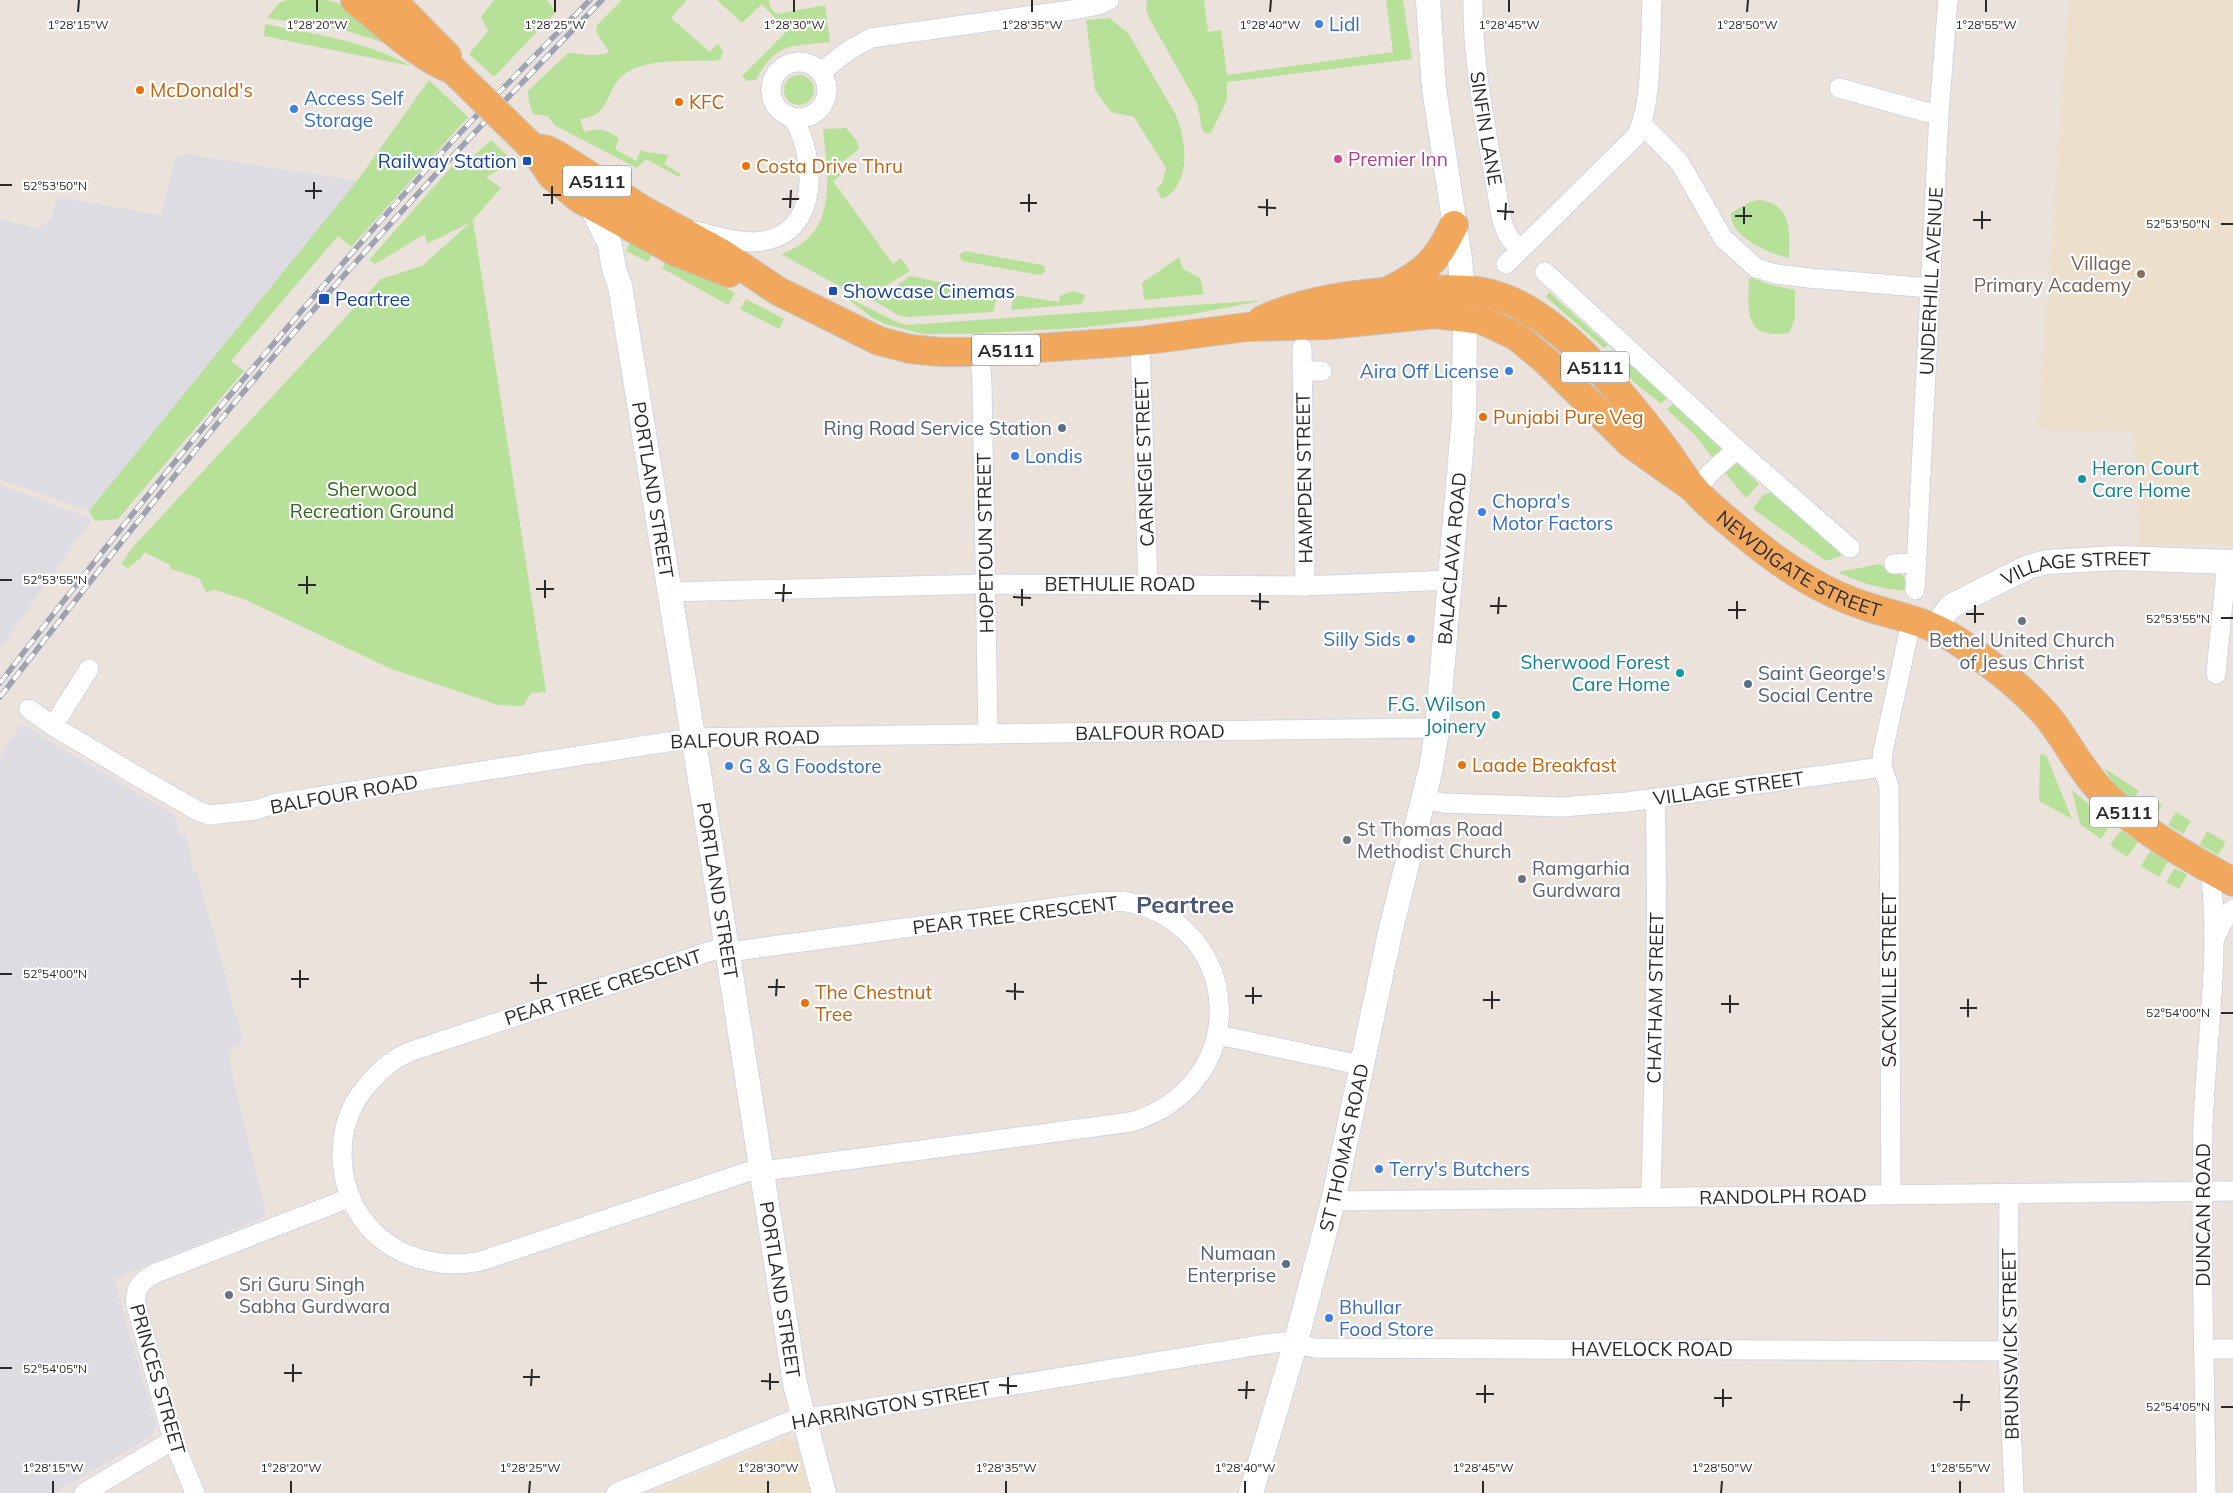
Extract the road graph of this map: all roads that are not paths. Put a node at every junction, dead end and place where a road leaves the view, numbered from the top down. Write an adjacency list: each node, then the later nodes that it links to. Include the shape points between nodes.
1 (355, 0): 8 (highway, A5111, via 423,54)
2 (392, 0): 8 (highway, A5111, via 437,43)
3 (1109, 0): 9 (street, via 1078,9 871,38)
4 (1428, 0): 17 (street, via 1434,88)
5 (1473, 0): 20 (street, SINFIN LANE, via 1472,25 1477,64 1502,216 1508,236)
6 (1652, 0): 13 (street)
7 (1948, 0): 11 (street, UNDERHILL AVENUE)
8 (454, 70): 14 (highway, A5111, bridge)
9 (821, 72): 12 (street, via 827,88 823,105 810,116); 12 (street, via 812,65 797,62 786,64 774,75 770,87 772,100 780,112)
10 (1839, 88): 11 (street)
11 (1939, 113): 24 (street, UNDERHILL AVENUE)
12 (793, 118): 19 (street, via 801,132 808,170 807,200 797,222 762,241 734,240)
13 (1642, 124): 20 (street, via 1626,147); 24 (street, via 1680,163 1723,238 1756,268 1809,278)
14 (532, 147): 15 (highway, A5111, via 553,153); 16 (highway, A5111, via 552,176)
15 (585, 173): 18 (street, via 606,199 634,216); 19 (highway, A5111)
16 (591, 206): 18 (highway, A5111); 23 (street, PORTLAND STREET, via 610,245)
17 (1454, 225): 26 (highway, via 1444,248 1426,269); 27 (street)
18 (628, 226): 23 (street, PORTLAND STREET, via 621,244); 25 (highway, A5111, via 689,258)
19 (672, 226): 25 (highway, A5111, via 723,254)
20 (1520, 248): 21 (street)
21 (1506, 264)
22 (1545, 272): 34 (street, NEWDIGATE STREET)
23 (620, 286): 45 (street, PORTLAND STREET)
24 (1931, 288): 38 (street, UNDERHILL AVENUE)
25 (778, 291): 31 (highway, A5111, via 879,341 910,349)
26 (1386, 292): 27 (highway, A5111); 28 (highway, A5111, via 1321,300 1279,312)
27 (1464, 303): 28 (highway, A5111, via 1435,314 1328,325); 35 (highway, NEWDIGATE STREET / A5111, via 1482,320 1516,336 1631,444); 40 (street, BALACLAVA ROAD, via 1464,416)
28 (1247, 327): 29 (highway, A5111)
29 (1140, 341): 31 (highway, A5111); 42 (street, CARNEGIE STREET)
30 (1302, 348): 32 (street, HAMPDEN STREET)
31 (980, 352): 41 (street, HOPETOUN STREET)
32 (1302, 371): 33 (street, HAMPDEN STREET); 43 (street, HAMPDEN STREET)
33 (1322, 371)
34 (1737, 449): 35 (street); 36 (street, NEWDIGATE STREET)
35 (1694, 489): 46 (highway, NEWDIGATE STREET / A5111, via 1751,540 1805,579 1866,607)
36 (1850, 548)
37 (2230, 562): 46 (street, VILLAGE STREET, via 2117,558 2047,562 2028,568); 48 (street)
38 (1917, 563): 39 (street); 44 (street, UNDERHILL AVENUE)
39 (1894, 564)
40 (1451, 580): 43 (street, BETHULIE ROAD); 51 (street, BALACLAVA ROAD)
41 (987, 584): 42 (street, BETHULIE ROAD); 45 (street, BETHULIE ROAD); 52 (street, HOPETOUN STREET)
42 (1148, 584): 43 (street, BETHULIE ROAD)
43 (1305, 586)
44 (1916, 590)
45 (669, 592): 53 (street, PORTLAND STREET)
46 (1923, 623): 54 (street, VILLAGE STREET, via 1886,735); 57 (highway, A5111, via 1984,660 2031,701 2049,719 2082,770 2123,811)
47 (89, 669): 50 (street)
48 (2216, 674)
49 (29, 709): 50 (street, BALFOUR ROAD)
50 (52, 726): 53 (street, BALFOUR ROAD, via 209,815)
51 (1437, 730): 52 (street, BALFOUR ROAD); 55 (street, BALACLAVA ROAD)
52 (988, 734): 53 (street, BALFOUR ROAD)
53 (693, 738): 61 (street, PORTLAND STREET)
54 (1882, 767): 56 (street, VILLAGE STREET); 68 (street, SACKVILLE STREET, via 1888,786)
55 (1424, 799): 56 (street, VILLAGE STREET, via 1443,803 1561,807); 63 (street, ST THOMAS ROAD)
56 (1655, 799): 69 (street, CHATHAM STREET, via 1656,977)
57 (2210, 869): 58 (highway, A5111); 60 (street, DUNCAN ROAD)
58 (2233, 882)
59 (2233, 909): 60 (street, DUNCAN ROAD)
60 (2215, 938): 66 (street, DUNCAN ROAD)
61 (727, 950): 62 (street, PEAR TREE CRESCENT, via 1122,900 1143,905 1169,919 1200,950 1219,1000); 64 (street, PORTLAND STREET); 70 (street, PEAR TREE CRESCENT, via 717,949 398,1057 363,1088 347,1120 342,1157)
62 (1218, 1035): 63 (street); 64 (street, PEAR TREE CRESCENT, via 1204,1070 1190,1087 1154,1114 1137,1120)
63 (1360, 1064): 71 (street, ST THOMAS ROAD)
64 (761, 1171): 70 (street, PEAR TREE CRESCENT, via 750,1171 481,1262 447,1266 425,1261 385,1243 366,1225); 76 (street, PORTLAND STREET, via 795,1384)
65 (2233, 1191): 66 (street, RANDOLPH ROAD)
66 (2202, 1192): 67 (street, RANDOLPH ROAD); 73 (street, DUNCAN ROAD)
67 (2009, 1194): 68 (street, RANDOLPH ROAD); 75 (street, BRUNSWICK STREET)
68 (1890, 1195): 69 (street, RANDOLPH ROAD)
69 (1651, 1197): 71 (street, RANDOLPH ROAD)
70 (349, 1198): 77 (street, PRINCES STREET, via 156,1273 137,1286 135,1300)
71 (1332, 1201): 72 (street, ST THOMAS ROAD)
72 (1295, 1345): 75 (street, HAVELOCK ROAD, via 1325,1348); 76 (street, HARRINGTON STREET, via 1273,1343); 82 (street, ST THOMAS ROAD)
73 (2205, 1349): 74 (street); 84 (street, DUNCAN ROAD)
74 (2233, 1349)
75 (2008, 1351): 83 (street, BRUNSWICK STREET)
76 (804, 1418): 80 (street, HARRINGTON STREET); 81 (street, PORTLAND STREET)
77 (173, 1440): 78 (street); 79 (street, PRINCES STREET)
78 (84, 1493)
79 (195, 1493)
80 (616, 1493)
81 (824, 1493)
82 (1252, 1493)
83 (2014, 1493)
84 (2206, 1493)

